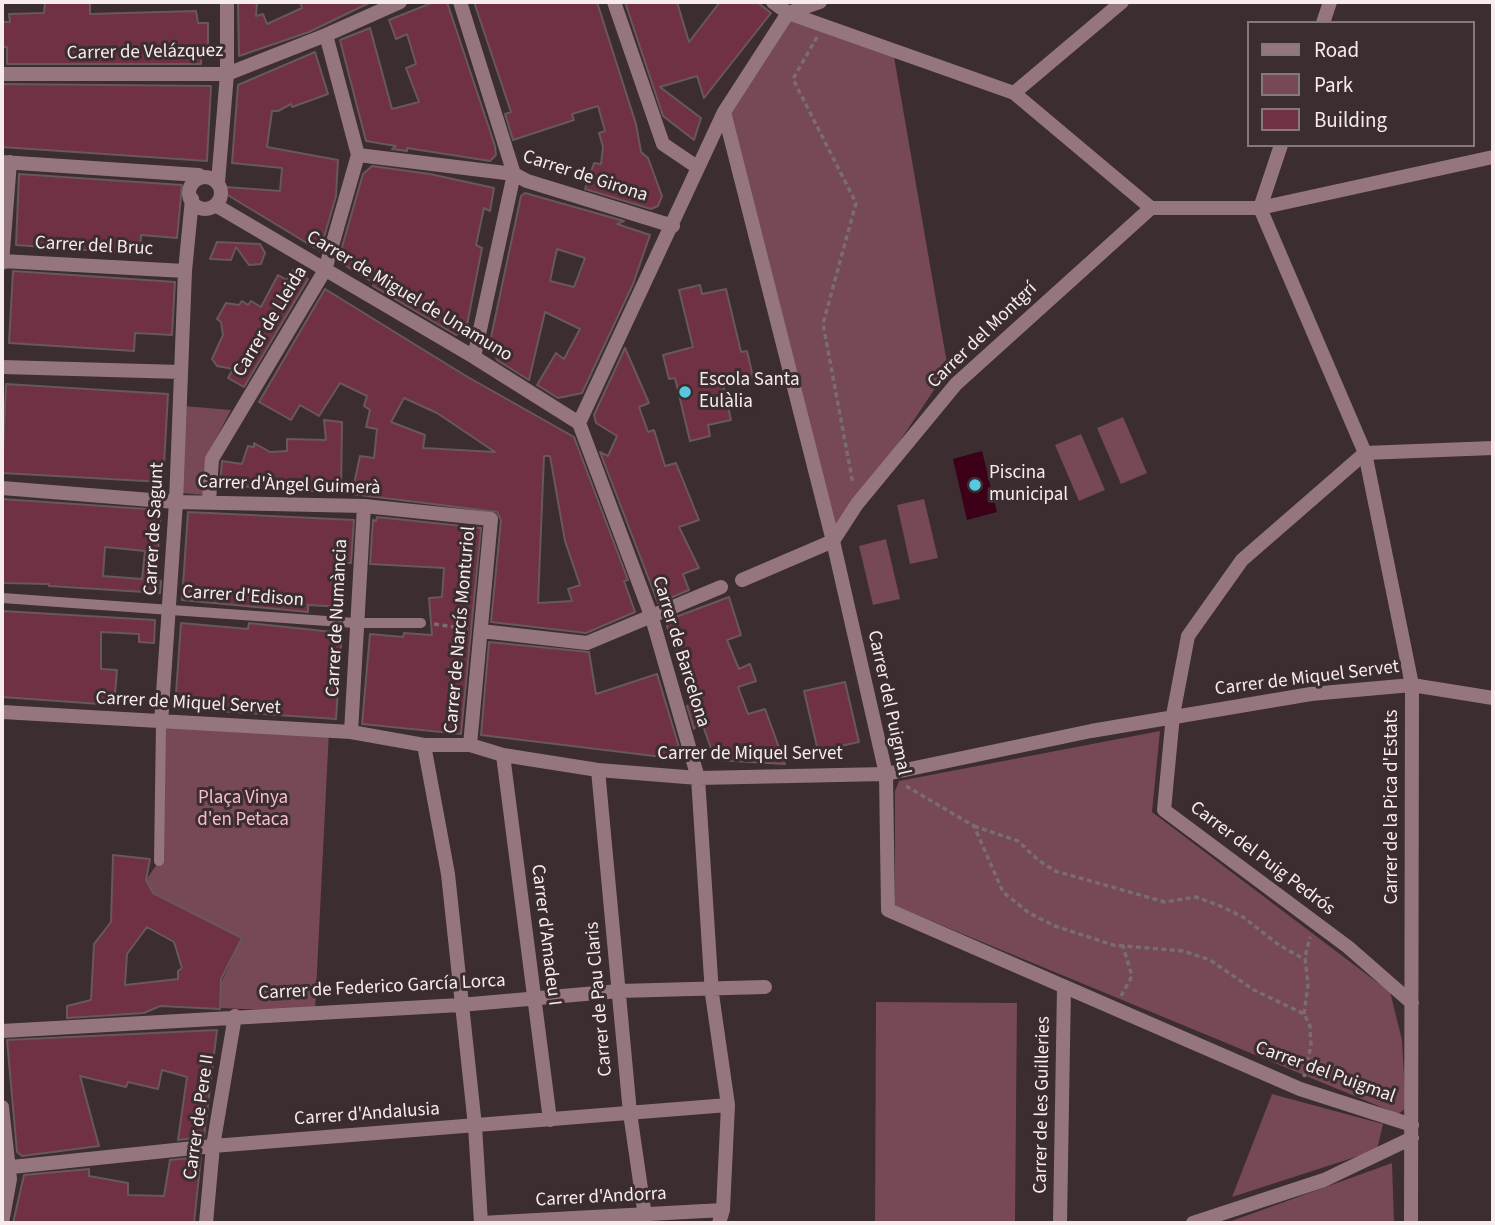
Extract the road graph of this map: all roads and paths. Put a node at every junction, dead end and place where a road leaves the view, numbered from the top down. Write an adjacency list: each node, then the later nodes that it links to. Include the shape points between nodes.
1 (227, 2): 14 (street)
2 (400, 2): 12 (street, Carrer de Velázquez)
3 (460, 2): 22 (street)
4 (614, 2): 21 (street, via 663,144)
5 (773, 2): 9 (street)
6 (820, 2): 9 (street)
7 (1122, 2): 15 (street)
8 (1330, 2): 10 (street)
9 (788, 13): 11 (street); 16 (street)
10 (1323, 21)
11 (823, 26): 15 (street); 42 (path, via 793,79 856,203 823,324)
12 (326, 35): 14 (street, Carrer de Velázquez); 18 (street)
13 (2, 74): 14 (street, Carrer de Velázquez)
14 (227, 74): 24 (street)
15 (1014, 93): 27 (street)
16 (724, 112): 21 (street); 45 (street, Carrer del Puigmal)
17 (1280, 147): 28 (street)
18 (358, 155): 22 (street, Carrer de Girona); 31 (street, Carrer de Lleida)
19 (1493, 157): 28 (street)
20 (6, 162): 23 (street); 30 (street)
21 (696, 167): 29 (street)
22 (514, 174): 29 (street, Carrer de Girona); 33 (street)
23 (199, 176): 24 (street); 25 (street, via 191,186)
24 (218, 182): 26 (street)
25 (192, 200): 26 (street, via 199,209); 32 (street, Carrer de Sagunt)
26 (218, 206): 31 (street, Carrer de Miguel de Unamuno)
27 (1151, 208): 28 (street); 42 (street, Carrer del Montgrí, via 957,384)
28 (1260, 208): 38 (street, Carrer de la Pica d'Estats)
29 (673, 226): 36 (street)
30 (2, 262): 32 (street, Carrer del Bruc)
31 (325, 270): 33 (street, Carrer de Miguel de Unamuno); 40 (street, Carrer de Lleida, via 212,459)
32 (185, 271): 35 (street, Carrer de Sagunt)
33 (474, 357): 36 (street, Carrer de Miguel de Unamuno)
34 (2, 367): 35 (street)
35 (181, 372): 41 (street, Carrer de Sagunt)
36 (579, 423): 50 (street, Carrer de Barcelona)
37 (1493, 448): 38 (street)
38 (1365, 453): 54 (street, Carrer de la Pica d'Estats); 57 (street, Carrer del Puig Pedrós, via 1242,560 1188,636)
39 (2, 488): 41 (street, Carrer d'Àngel Guimerà)
40 (209, 501): 41 (street, Carrer d'Àngel Guimerà); 43 (street, Carrer d'Àngel Guimerà)
41 (176, 502): 49 (street, Carrer de Sagunt)
42 (857, 505): 45 (street, Carrer del Montgrí)
43 (364, 506): 44 (street, Carrer d'Àngel Guimerà); 52 (street, Carrer de Numància)
44 (491, 519): 53 (street, Carrer de Narcís Monturiol)
45 (833, 541): 46 (street); 64 (street, Carrer del Puigmal)
46 (742, 580)
47 (721, 587): 50 (street)
48 (2, 598): 49 (lane, Carrer d'Edison)
49 (170, 610): 52 (lane, Carrer d'Edison); 58 (street, Carrer de Sagunt)
50 (652, 618): 53 (street, via 587,643); 65 (street, Carrer de Barcelona)
51 (421, 622): 52 (lane, Carrer d'Edison); 53 (path)
52 (355, 623): 59 (street, Carrer de Numància)
53 (481, 631): 61 (street, Carrer de Narcís Monturiol)
54 (1412, 685): 55 (street, Carrer de Miquel Servet); 57 (street, Carrer de Miquel Servet, via 1311,694); 76 (street, Carrer de la Pica d'Estats)
55 (1493, 698)
56 (2, 712): 58 (street, Carrer de Miquel Servet)
57 (1172, 715): 64 (street, Carrer de Miquel Servet); 68 (street, Carrer del Puig Pedrós, via 1164,810)
58 (161, 723): 59 (street, Carrer de Miquel Servet); 67 (lane, Carrer de Sagunt)
59 (351, 732): 60 (street, Carrer de Miquel Servet)
60 (424, 745): 61 (street, Carrer de Miquel Servet); 77 (street, via 447,874)
61 (470, 746): 62 (street, Carrer de Miquel Servet)
62 (503, 755): 63 (street, Carrer de Miquel Servet); 75 (street, Carrer d'Amadeu I)
63 (598, 770): 65 (street, Carrer de Miquel Servet); 74 (street, Carrer de Pau Claris)
64 (886, 774): 65 (street, Carrer de Miquel Servet); 66 (path); 72 (street, Carrer del Puigmal, via 888,910)
65 (698, 778): 73 (street, Carrer de Barcelona)
66 (974, 826): 69 (path, via 1003,892 1028,913); 70 (path, via 1018,841 1055,871 1165,902 1196,897 1217,905)
67 (159, 861)
68 (1318, 924): 70 (path, via 1307,942); 76 (street, Carrer del Puig Pedrós)
69 (1123, 946): 78 (path, via 1132,976); 79 (path, via 1182,951 1210,960 1254,990)
70 (1306, 960): 79 (path)
71 (765, 986): 73 (street, Carrer de Federico García Lorca)
72 (1065, 986): 78 (street, Carrer del Puigmal); 96 (street, Carrer de les Guilleries)
73 (712, 989): 74 (street, Carrer de Federico García Lorca); 83 (street, Carrer de Barcelona)
74 (619, 991): 75 (street, Carrer de Federico García Lorca); 85 (street, Carrer de Pau Claris)
75 (534, 998): 77 (street, Carrer de Federico García Lorca); 86 (street, Carrer d'Amadeu I)
76 (1412, 1003): 88 (street, Carrer de la Pica d'Estats)
77 (460, 1004): 80 (street, Carrer de Federico García Lorca); 87 (street)
78 (1114, 1008): 82 (street, Carrer del Puigmal)
79 (1304, 1014): 82 (path, via 1311,1046)
80 (235, 1016): 81 (street, Carrer de Federico García Lorca); 89 (street, Carrer de Pere II)
81 (2, 1031)
82 (1300, 1089): 88 (street, Carrer del Puigmal)
83 (728, 1105): 85 (street, Carrer d'Andalusia); 91 (street, Carrer de Barcelona)
84 (2, 1107): 90 (street)
85 (630, 1113): 86 (street, Carrer d'Andalusia); 92 (street, Carrer de Pau Claris)
86 (550, 1120): 87 (street, Carrer d'Andalusia)
87 (475, 1125): 89 (street, Carrer d'Andalusia); 95 (street)
88 (1412, 1132): 97 (street, via 1324,1181); 98 (street, Carrer de la Pica d'Estats)
89 (213, 1146): 90 (street, Carrer d'Andalusia); 94 (street, Carrer de Pere II)
90 (5, 1167): 93 (street, via 10,1179)
91 (721, 1217): 92 (street, Carrer d'Andorra)
92 (646, 1219): 95 (street, Carrer d'Andorra)
93 (2, 1223)
94 (206, 1223)
95 (481, 1223)
96 (1060, 1223)
97 (1193, 1223)
98 (1411, 1223)

